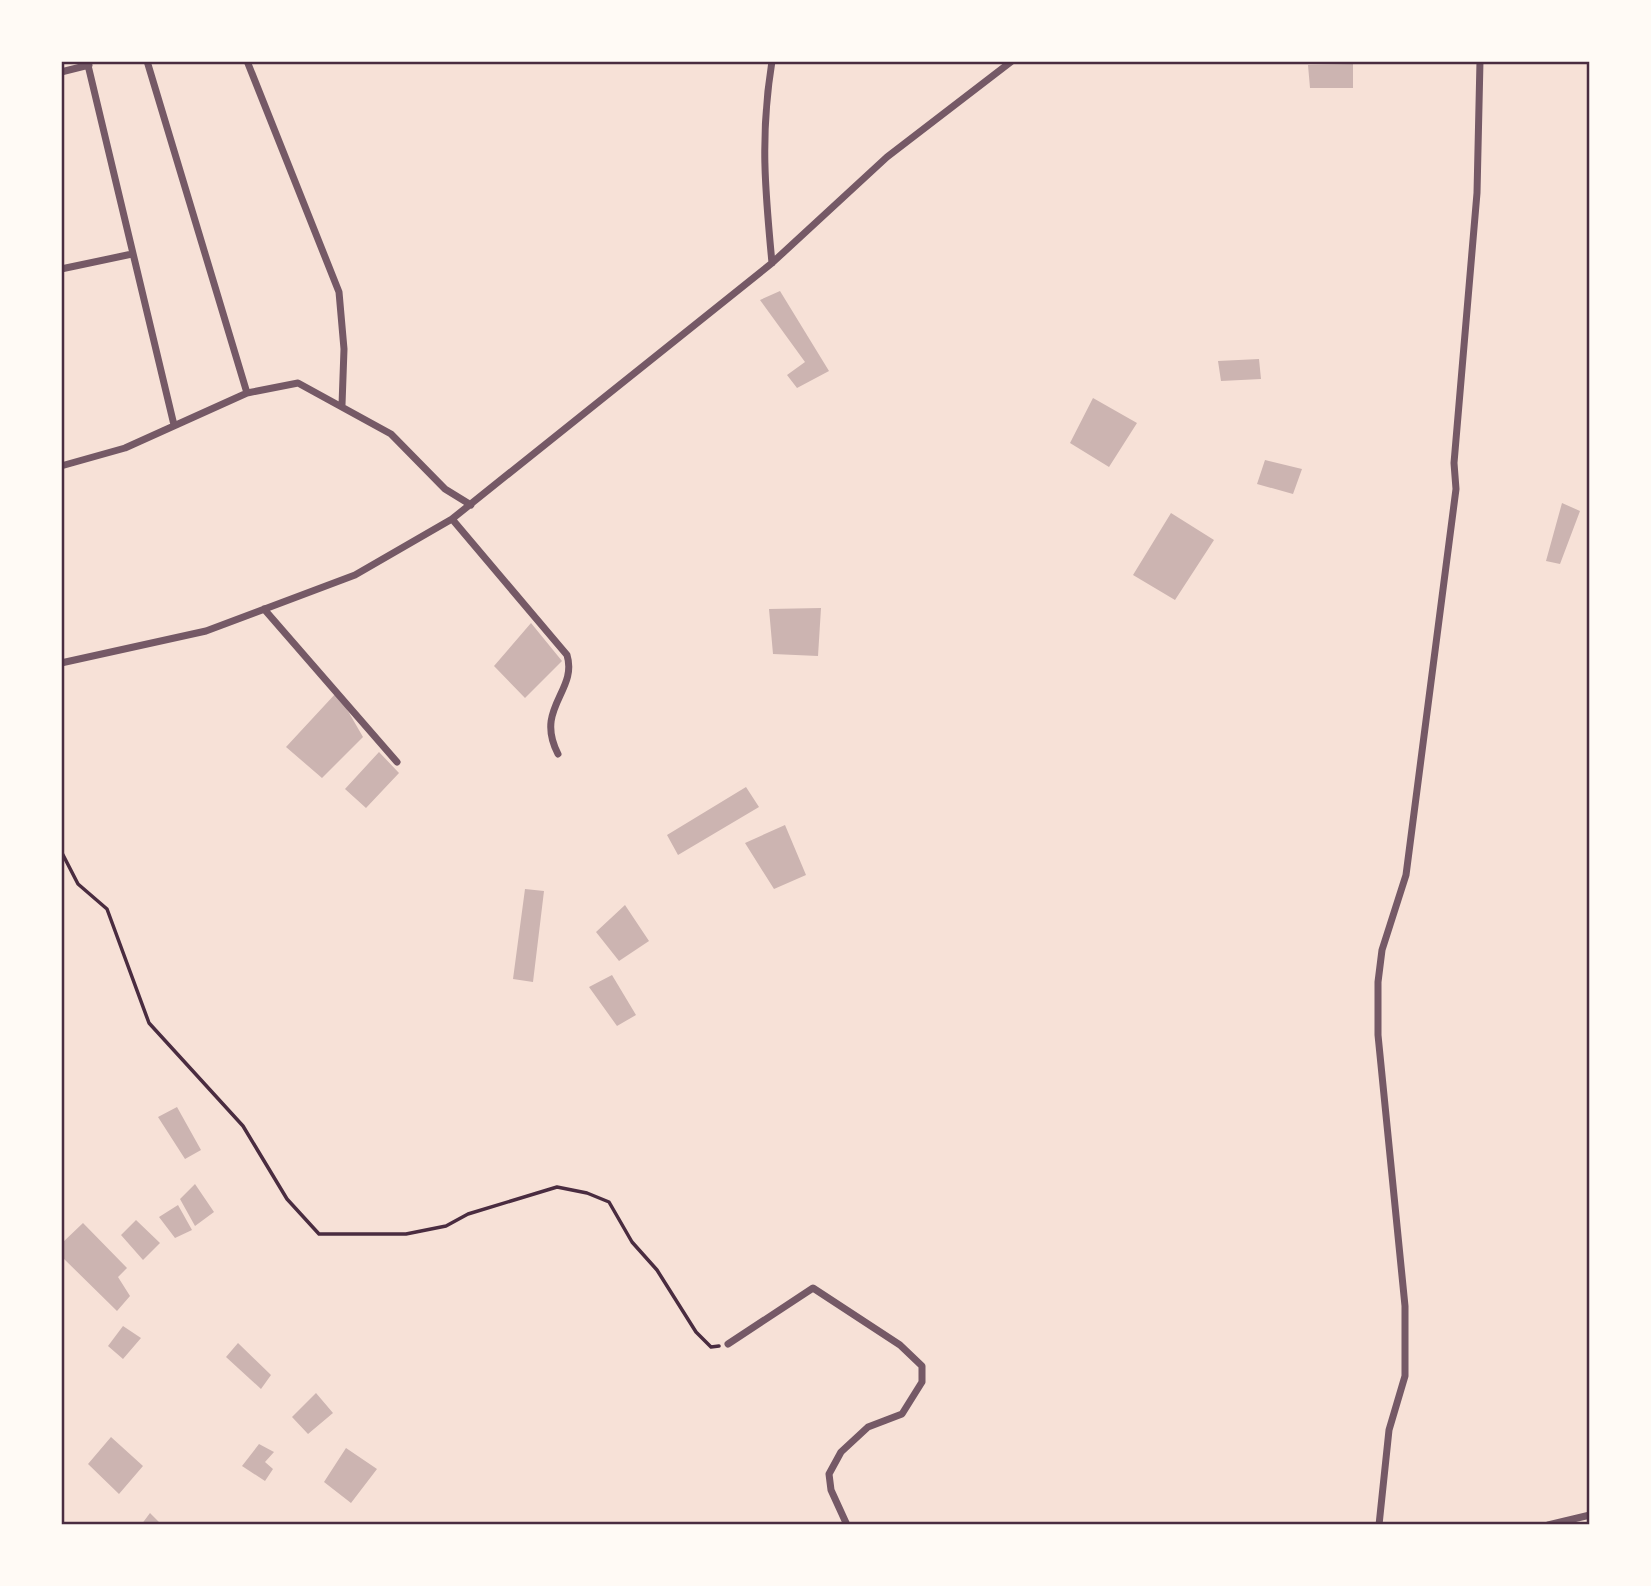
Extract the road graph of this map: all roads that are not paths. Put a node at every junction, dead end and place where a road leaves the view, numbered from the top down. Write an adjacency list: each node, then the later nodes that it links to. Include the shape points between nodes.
1 (147, 61): 11 (street)
2 (247, 61): 12 (street, via 340,292)
3 (772, 61): 9 (street, via 762,162)
4 (1012, 61): 9 (street, via 887,157)
5 (1480, 61): 24 (street, via 1477,193 1454,463 1456,489 1406,874 1382,950 1378,982 1378,1035 1405,1306 1405,1376 1389,1430)
6 (88, 63): 7 (street); 8 (street)
7 (61, 72)
8 (132, 254): 10 (street); 13 (street)
9 (772, 262): 15 (street)
10 (61, 269)
11 (247, 393): 12 (street, via 298,383); 13 (street)
12 (342, 405): 15 (street, via 391,435 445,488)
13 (174, 425): 14 (street, via 125,448)
14 (61, 466)
15 (471, 505): 16 (street)
16 (452, 519): 17 (street, via 355,575); 19 (street, via 567,656 571,668 550,720 549,737)
17 (264, 609): 18 (street, via 206,631); 20 (street)
18 (61, 663)
19 (558, 754)
20 (397, 762)
21 (728, 1344): 23 (street, via 813,1288 900,1345 922,1366 922,1382 902,1414 868,1427 841,1452 829,1474)
22 (1590, 1515): 25 (street)
23 (847, 1525)
24 (1379, 1525)
25 (1548, 1525)

